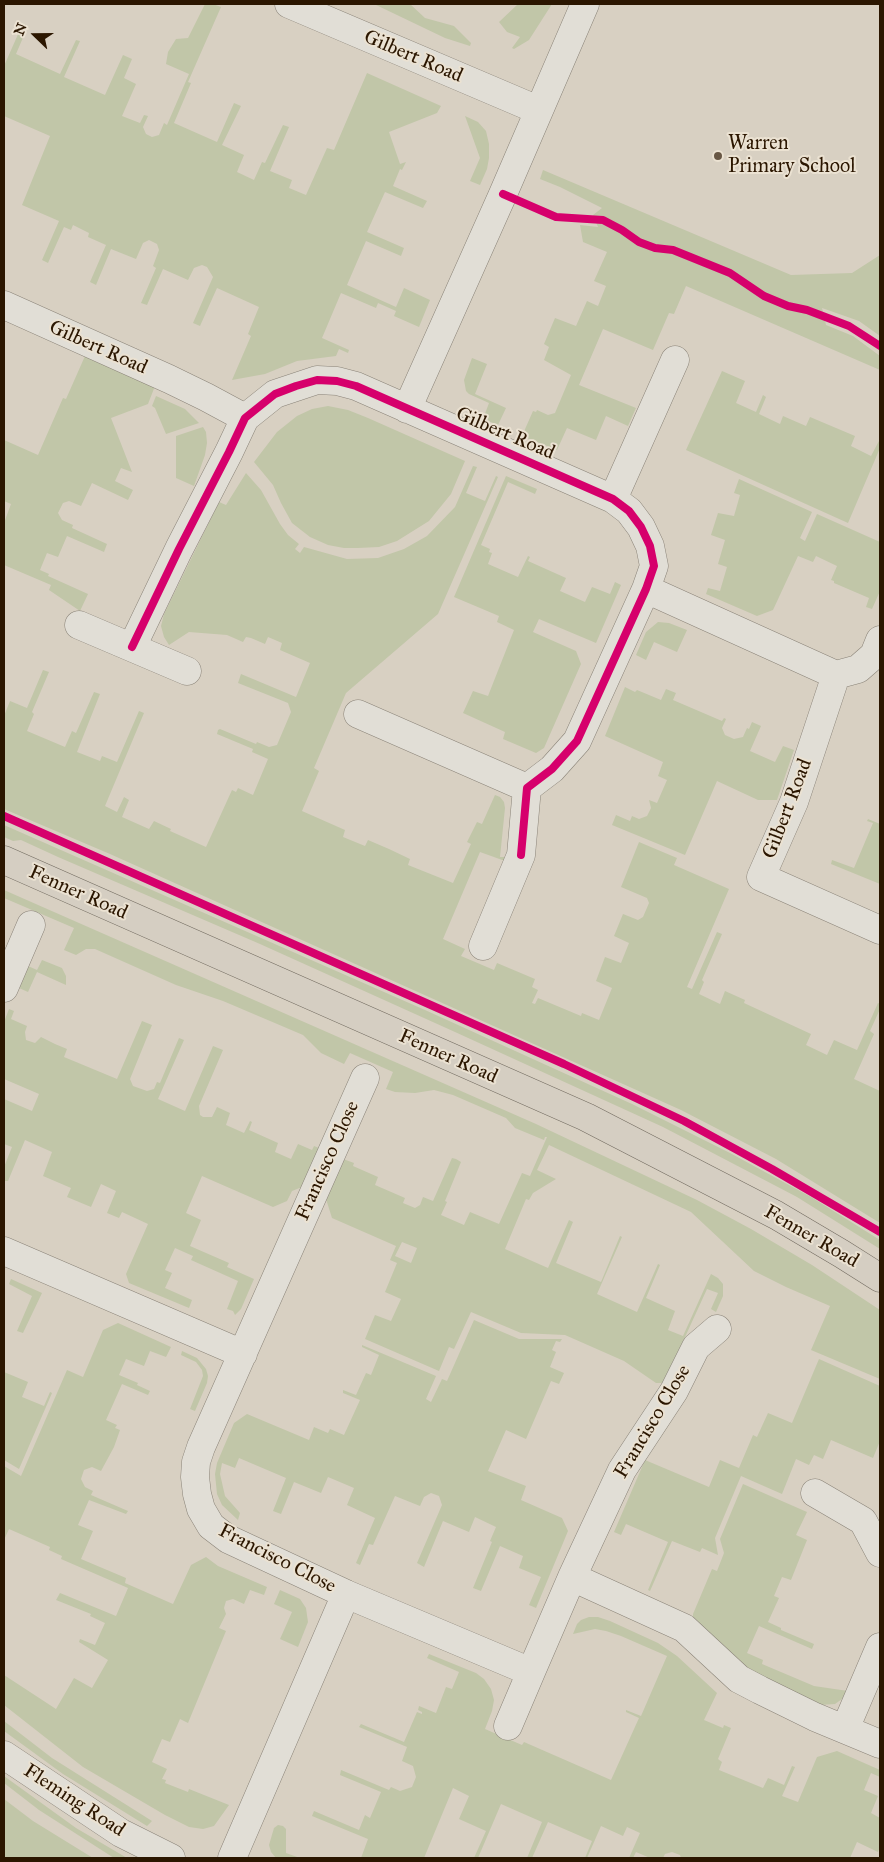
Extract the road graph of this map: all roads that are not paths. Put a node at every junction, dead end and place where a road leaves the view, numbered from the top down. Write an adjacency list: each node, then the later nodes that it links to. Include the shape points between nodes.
1 (289, 4): 3 (street, Gilbert Road)
2 (585, 4): 3 (street)
3 (538, 110): 6 (street)
4 (4, 306): 7 (street, Gilbert Road, via 169,379)
5 (676, 360): 8 (street)
6 (407, 409): 7 (street, Gilbert Road, via 356,386 317,380 275,394); 8 (street, Gilbert Road)
7 (245, 418): 12 (street, Gilbert Road)
8 (613, 499): 9 (street, Gilbert Road, via 641,527 650,546 654,566)
9 (646, 590): 14 (street); 16 (street, Gilbert Road, via 576,741 552,769)
10 (79, 625): 12 (street)
11 (880, 640): 14 (street, via 874,655 858,669)
12 (132, 647): 13 (street)
13 (188, 671)
14 (836, 675): 19 (street, Gilbert Road, via 794,802 761,877)
15 (358, 714): 16 (street)
16 (527, 788): 20 (street, via 522,855)
17 (4, 860): 24 (main road, Fenner Road, via 586,1117 776,1215)
18 (31, 925): 21 (street)
19 (880, 930)
20 (483, 946)
21 (4, 988)
22 (365, 1078): 26 (street, Francisco Close)
23 (4, 1251): 26 (street)
24 (880, 1278)
25 (718, 1329): 29 (street, Francisco Close, via 696,1346 674,1391 622,1470)
26 (243, 1354): 30 (street, Francisco Close, via 196,1462 195,1477 201,1509 211,1526 228,1539)
27 (815, 1493): 28 (street, via 863,1521)
28 (880, 1552)
29 (572, 1577): 32 (street, Francisco Close); 34 (street, via 684,1628 739,1679)
30 (346, 1594): 32 (street, Francisco Close); 38 (street, Francisco Close)
31 (880, 1647): 34 (street)
32 (531, 1672): 33 (street, Francisco Close)
33 (508, 1726)
34 (844, 1729): 35 (street)
35 (880, 1744)
36 (4, 1755): 37 (street, Fleming Road, via 121,1833)
37 (171, 1858)
38 (232, 1858)

